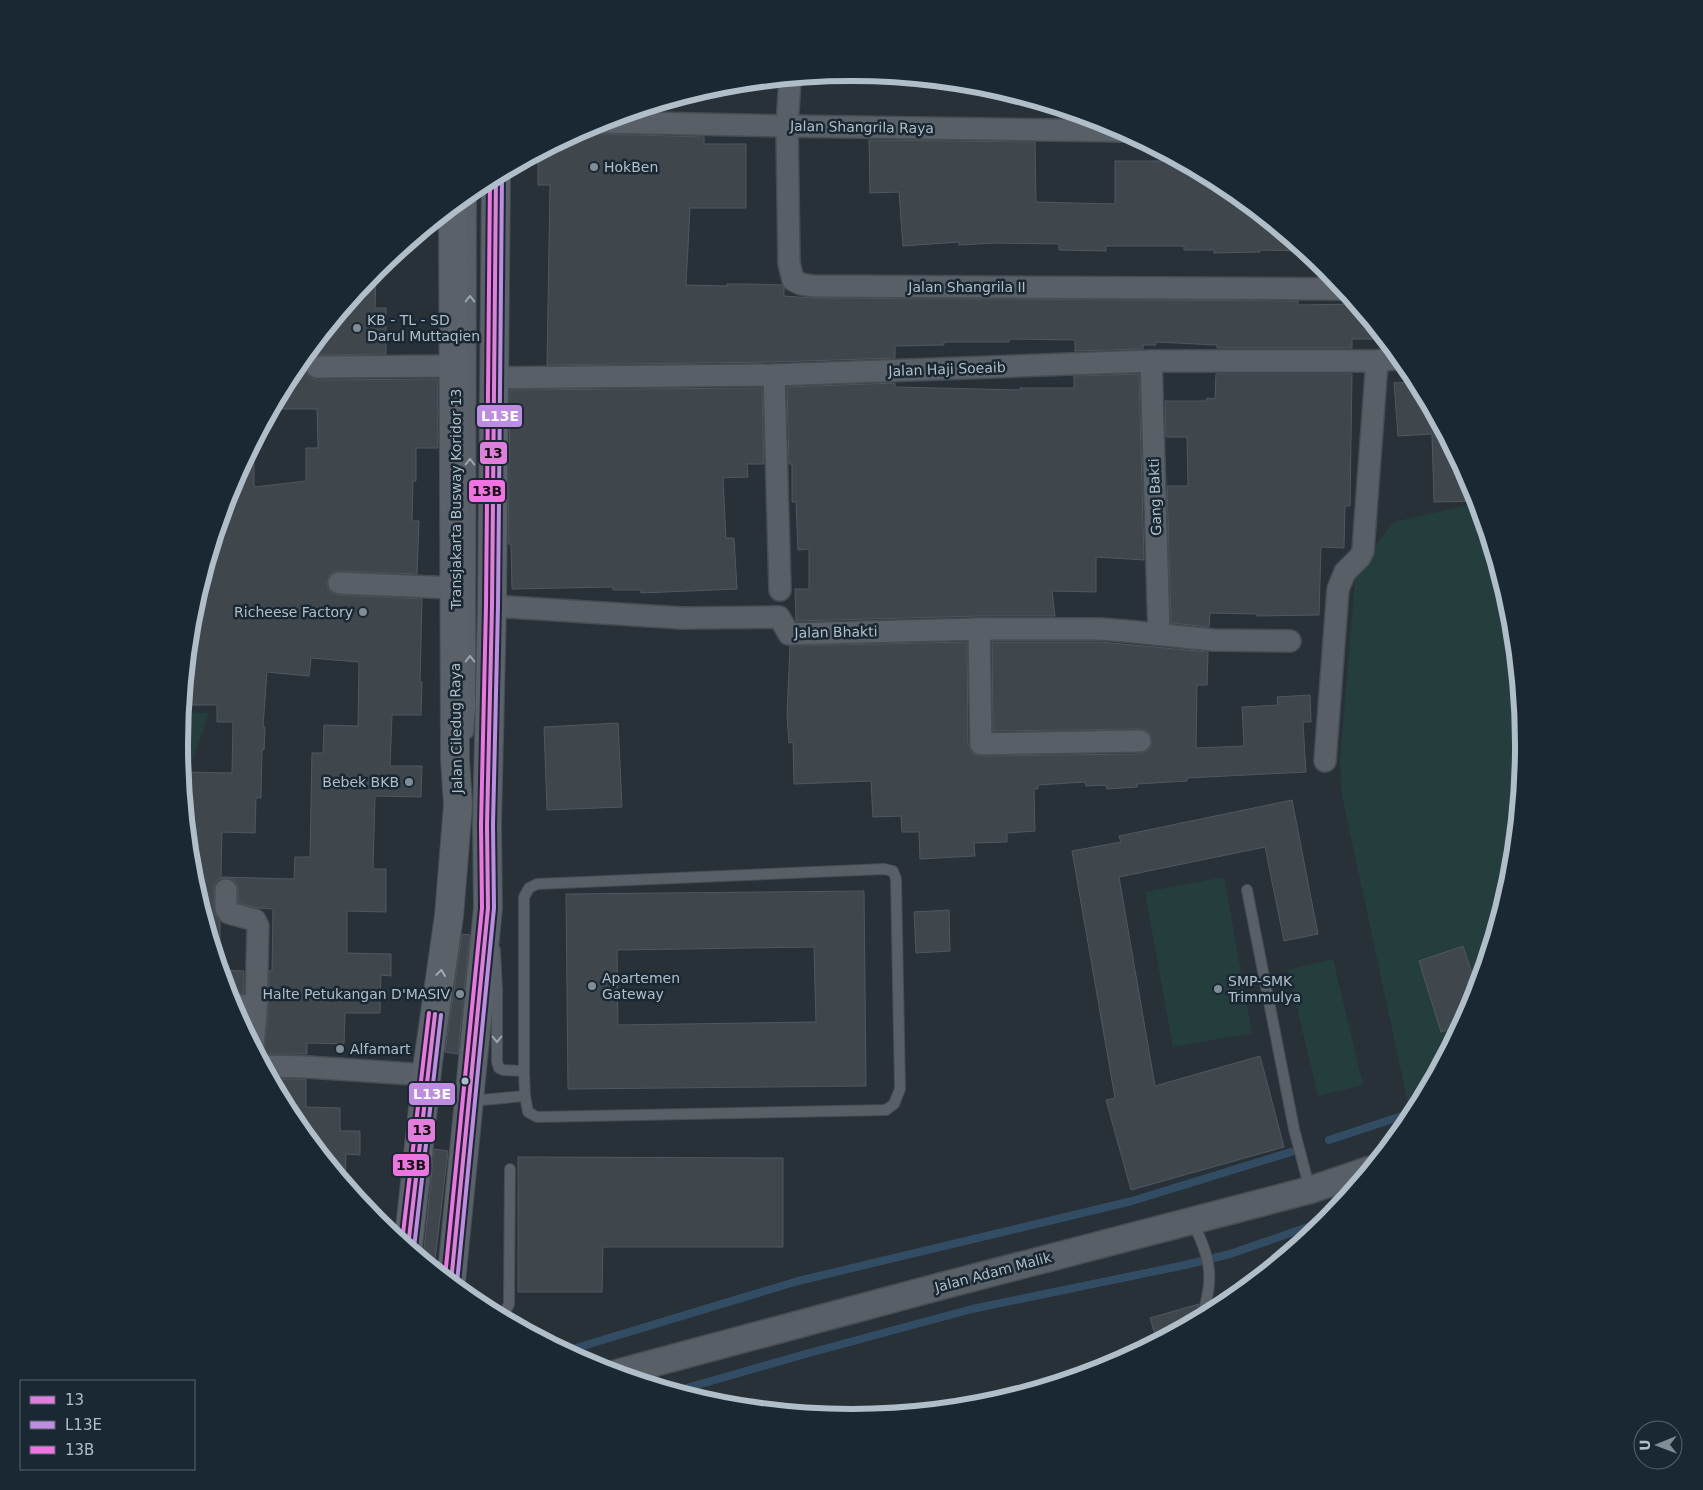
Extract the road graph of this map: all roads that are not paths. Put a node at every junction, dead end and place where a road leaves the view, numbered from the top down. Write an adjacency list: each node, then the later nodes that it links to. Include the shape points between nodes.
1 (790, 85): 3 (street, Jalan Shangrila II)
2 (621, 122): 3 (street, Jalan Shangrila Raya)
3 (787, 126): 4 (street, Jalan Shangrila Raya); 8 (street, Jalan Shangrila II, via 789,263 793,280 801,284)
4 (1103, 131)
5 (496, 185): 15 (main road)
6 (471, 201): 24 (lane, Transjakarta Busway Koridor 13, one-way to 6, via 470,708)
7 (453, 214): 12 (main road, Jalan Ciledug Raya)
8 (1334, 289)
9 (1391, 359): 11 (street, Jalan Haji Soeaib)
10 (1151, 361): 11 (street, Jalan Haji Soeaib); 14 (street, Jalan Haji Soeaib); 21 (street, Gang Bakti)
11 (1377, 361): 25 (street, via 1363,551 1345,572 1338,589)
12 (454, 366): 13 (street); 17 (main road, Jalan Ciledug Raya)
13 (317, 367)
14 (774, 375): 15 (street, Jalan Haji Soeaib); 18 (street)
15 (494, 378): 19 (main road)
16 (338, 583): 17 (street)
17 (454, 588): 27 (main road, Jalan Ciledug Raya)
18 (780, 590)
19 (492, 606): 20 (street, Jalan Bhakti, via 682,618 779,617 789,634); 30 (main road)
20 (979, 629): 21 (street, Jalan Bhakti, via 1100,629); 23 (street, via 982,744)
21 (1159, 634): 22 (street, Jalan Bhakti, via 1212,640)
22 (1290, 641)
23 (1140, 741)
24 (467, 745)
25 (1325, 761)
26 (465, 764): 27 (lane)
27 (458, 805): 36 (main road, Jalan Ciledug Raya, one-way to 27, via 449,916)
28 (226, 890): 31 (street, via 229,913 255,920 258,926)
29 (1247, 890): 41 (lane, via 1294,1129)
30 (488, 908): 35 (lane, one-way to 35, via 496,961 498,1068); 38 (main road)
31 (256, 1005): 32 (street); 33 (street)
32 (241, 1006)
33 (254, 1034)
34 (271, 1066): 36 (street)
35 (524, 1070): 37 (lane); 37 (lane, via 524,897 529,888 537,884 874,869 893,871 896,879 900,1089 894,1104 886,1110 537,1117 528,1112)
36 (427, 1075): 43 (main road, Jalan Ciledug Raya)
37 (525, 1096): 38 (lane)
38 (469, 1101): 44 (main road)
39 (510, 1169): 46 (lane, via 509,1304)
40 (1358, 1174): 41 (street, Jalan Adam Malik)
41 (1310, 1190): 42 (street, Jalan Adam Malik)
42 (1195, 1228): 45 (lane, via 1208,1265 1209,1284); 47 (street, Jalan Adam Malik)
43 (409, 1239)
44 (452, 1275)
45 (1204, 1307)
46 (506, 1311)
47 (628, 1370)

